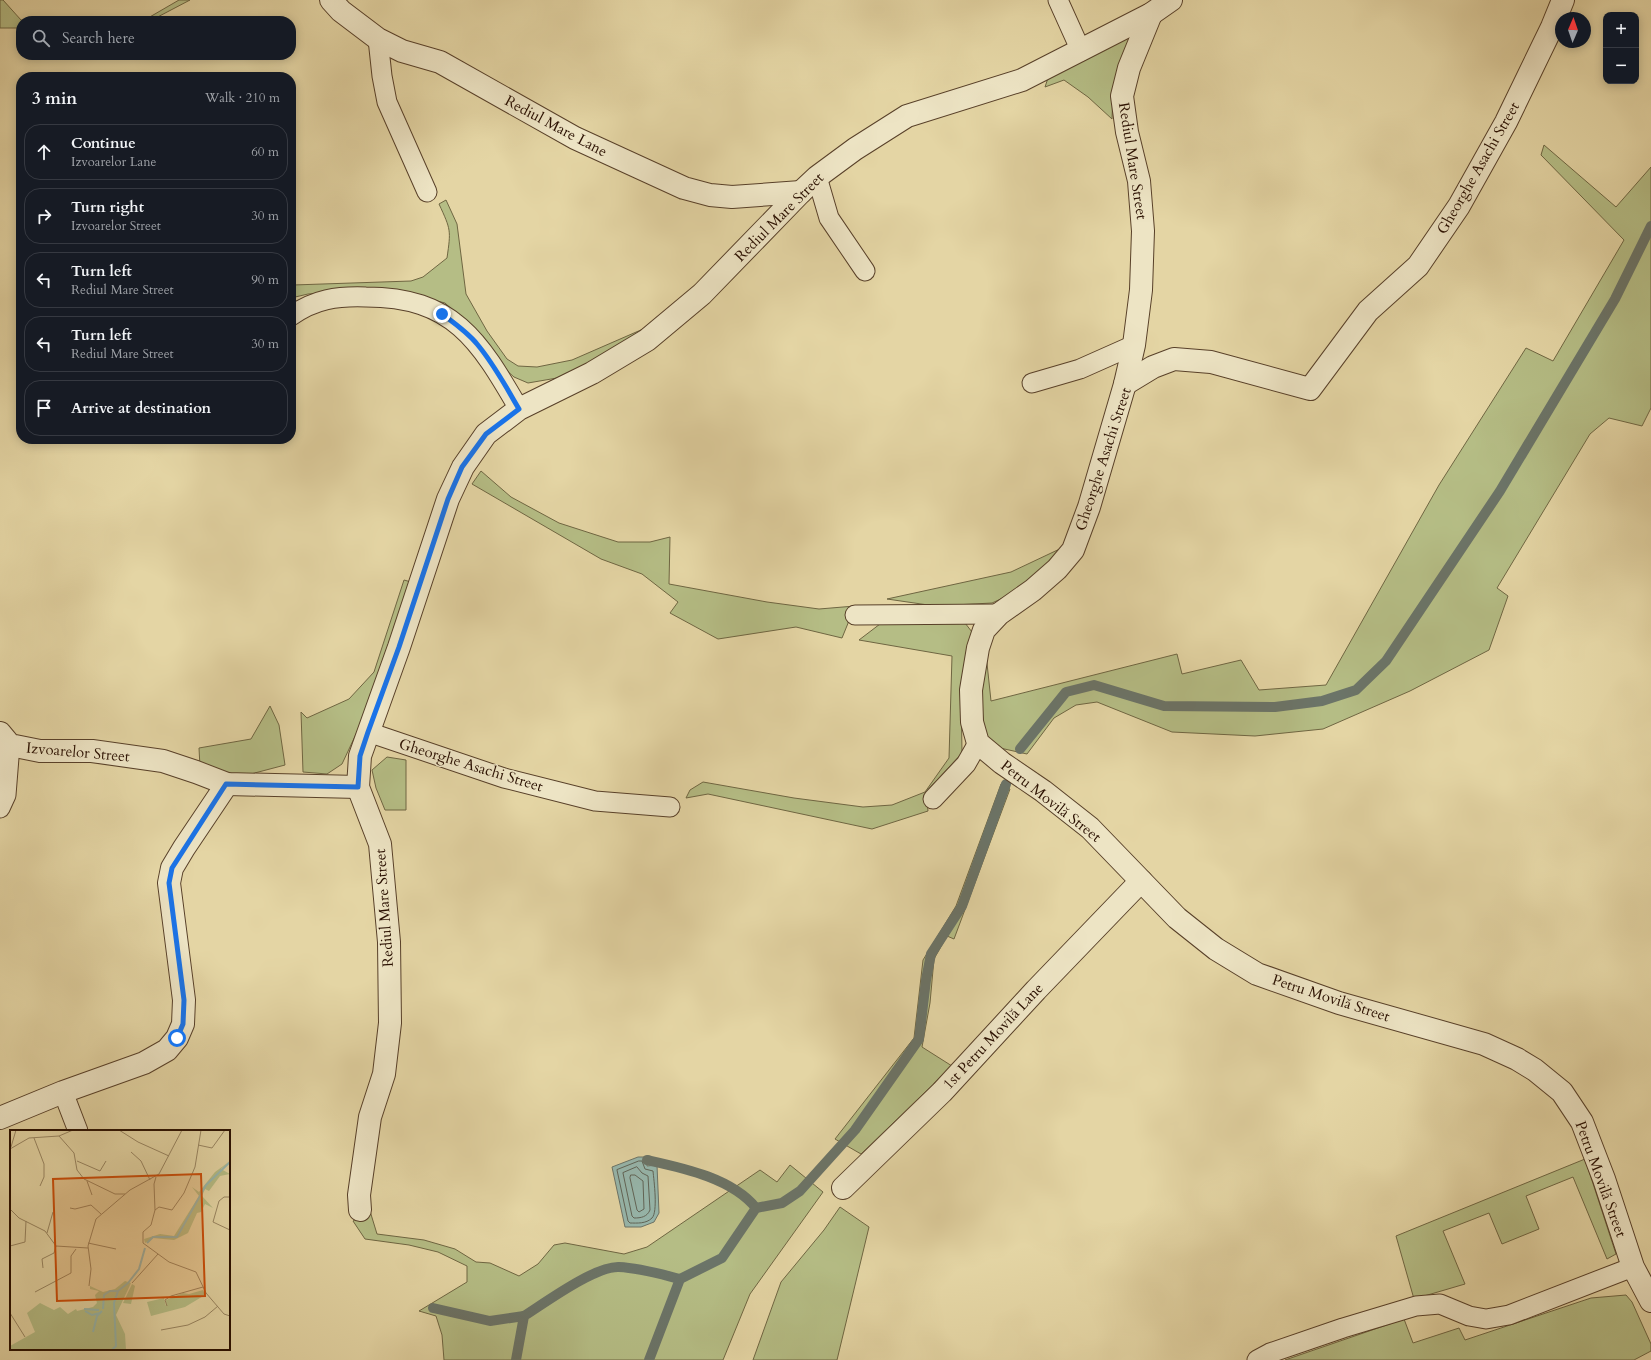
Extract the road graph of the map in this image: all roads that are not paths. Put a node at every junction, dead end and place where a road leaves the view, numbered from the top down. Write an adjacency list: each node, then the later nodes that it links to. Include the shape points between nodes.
1 (331, 0): 6 (street, Rediul Mare Lane, via 341,11)
2 (1058, 0): 7 (lane)
3 (1171, 0): 5 (street, Rediul Mare Street)
4 (1563, 0): 14 (street, Gheorghe Asachi Street, via 1506,122 1459,206 1418,266 1368,311 1310,389 1211,362 1174,359 1153,367)
5 (1151, 14): 7 (street, Rediul Mare Street); 12 (street, Rediul Mare Street, via 1129,68 1122,96 1127,132 1139,181 1143,231 1141,290)
6 (378, 39): 8 (street, Rediul Mare Lane, via 440,62 575,138 684,188 710,195 732,197); 9 (lane, via 387,102)
7 (1081, 51): 8 (street, Rediul Mare Street, via 1022,80 907,116 855,149)
8 (809, 185): 10 (lane); 15 (street, Rediul Mare Street, via 702,294 647,340 592,373)
9 (427, 192)
10 (864, 271)
11 (296, 313): 15 (lane, via 314,302 346,296 385,297 426,306 442,314 477,344)
12 (1134, 345): 13 (lane, via 1080,369); 14 (street, Rediul Mare Street)
13 (1032, 383)
14 (1125, 384): 16 (street, Gheorghe Asachi Street, via 1089,506 1073,550 1057,569 1033,590)
15 (519, 409): 18 (street, Rediul Mare Street, via 486,434 462,467 448,499)
16 (999, 614): 17 (lane); 20 (street, Gheorghe Asachi Street, via 984,630 978,648 971,690 972,722)
17 (855, 615)
18 (368, 732): 22 (street, Rediul Mare Street, via 360,756); 24 (lane, Gheorghe Asachi Street, via 504,778 595,800)
19 (5, 739): 21 (street, Izvoarelor Street, via 40,751 92,751 164,762); 25 (lane, Izvoarelor Street, via 6,795)
20 (978, 744): 23 (lane, via 966,764); 26 (street, Petru Movilă Street, via 1090,828)
21 (226, 784): 22 (street, Izvoarelor Street); 27 (street, via 172,868 169,883 184,1000 183,1024 177,1038 167,1050 144,1063)
22 (358, 787): 31 (street, Rediul Mare Street, via 380,844 389,942 390,1023 384,1074 370,1117 359,1195)
23 (933, 799)
24 (670, 807)
25 (0, 808)
26 (1141, 881): 30 (street, 1st Petru Movilă Lane, via 942,1092); 32 (street, Petru Movilă Street, via 1177,918 1216,949 1257,974 1339,1004 1476,1041 1511,1055 1535,1070 1562,1092 1582,1122)
27 (63, 1092): 28 (street); 29 (lane)
28 (0, 1118)
29 (78, 1130)
30 (843, 1188)
31 (360, 1210)
32 (1633, 1267): 33 (street, Petru Movilă Street); 34 (lane, via 1509,1315 1486,1319 1469,1316 1440,1304 1416,1306 1270,1353)
33 (1651, 1301)
34 (1257, 1360)

